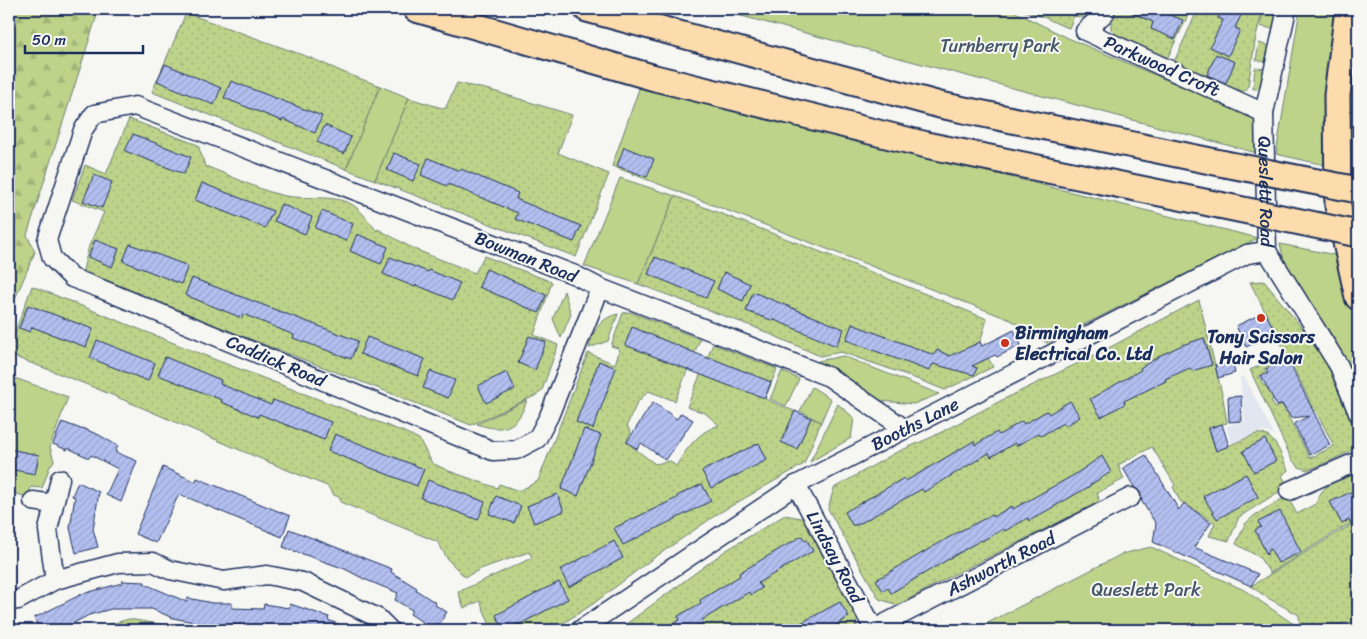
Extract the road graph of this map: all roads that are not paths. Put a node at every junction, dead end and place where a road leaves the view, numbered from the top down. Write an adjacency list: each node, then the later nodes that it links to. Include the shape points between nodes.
1 (416, 9): 9 (highway, bridge, via 655,78 932,146)
2 (587, 9): 8 (highway, bridge, via 940,105)
3 (1286, 9): 7 (street, Queslett Road)
4 (1348, 9): 12 (highway, via 1337,95 1338,206)
5 (1105, 13): 7 (street, Parkwood Croft, via 1085,31)
6 (135, 106): 11 (street, Bowman Road, via 575,275); 11 (street, Caddick Road, via 94,114 83,130 47,240 52,258 72,278 493,452 516,450 537,439)
7 (1264, 112): 10 (street, Queslett Road)
8 (1358, 190)
9 (1358, 234)
10 (1267, 251): 13 (street, Queslett Road, via 1339,366); 14 (street, Booths Lane, via 1247,254)
11 (600, 288): 14 (street, Bowman Road, via 829,377)
12 (1358, 296)
13 (1358, 413)
14 (904, 429): 17 (street, Booths Lane)
15 (1358, 461): 18 (street)
16 (60, 479): 21 (street)
17 (796, 486): 25 (street, Booths Lane); 26 (street, Lindsay Road)
18 (1289, 491)
19 (1131, 497): 26 (street, Ashworth Road)
20 (33, 501): 21 (street)
21 (53, 504): 22 (street, via 48,530)
22 (54, 580): 23 (street, via 18,600); 24 (street, via 118,563 153,562 170,570 224,581 267,575 303,582 378,618)
23 (9, 601)
24 (390, 630)
25 (580, 630)
26 (873, 630)

